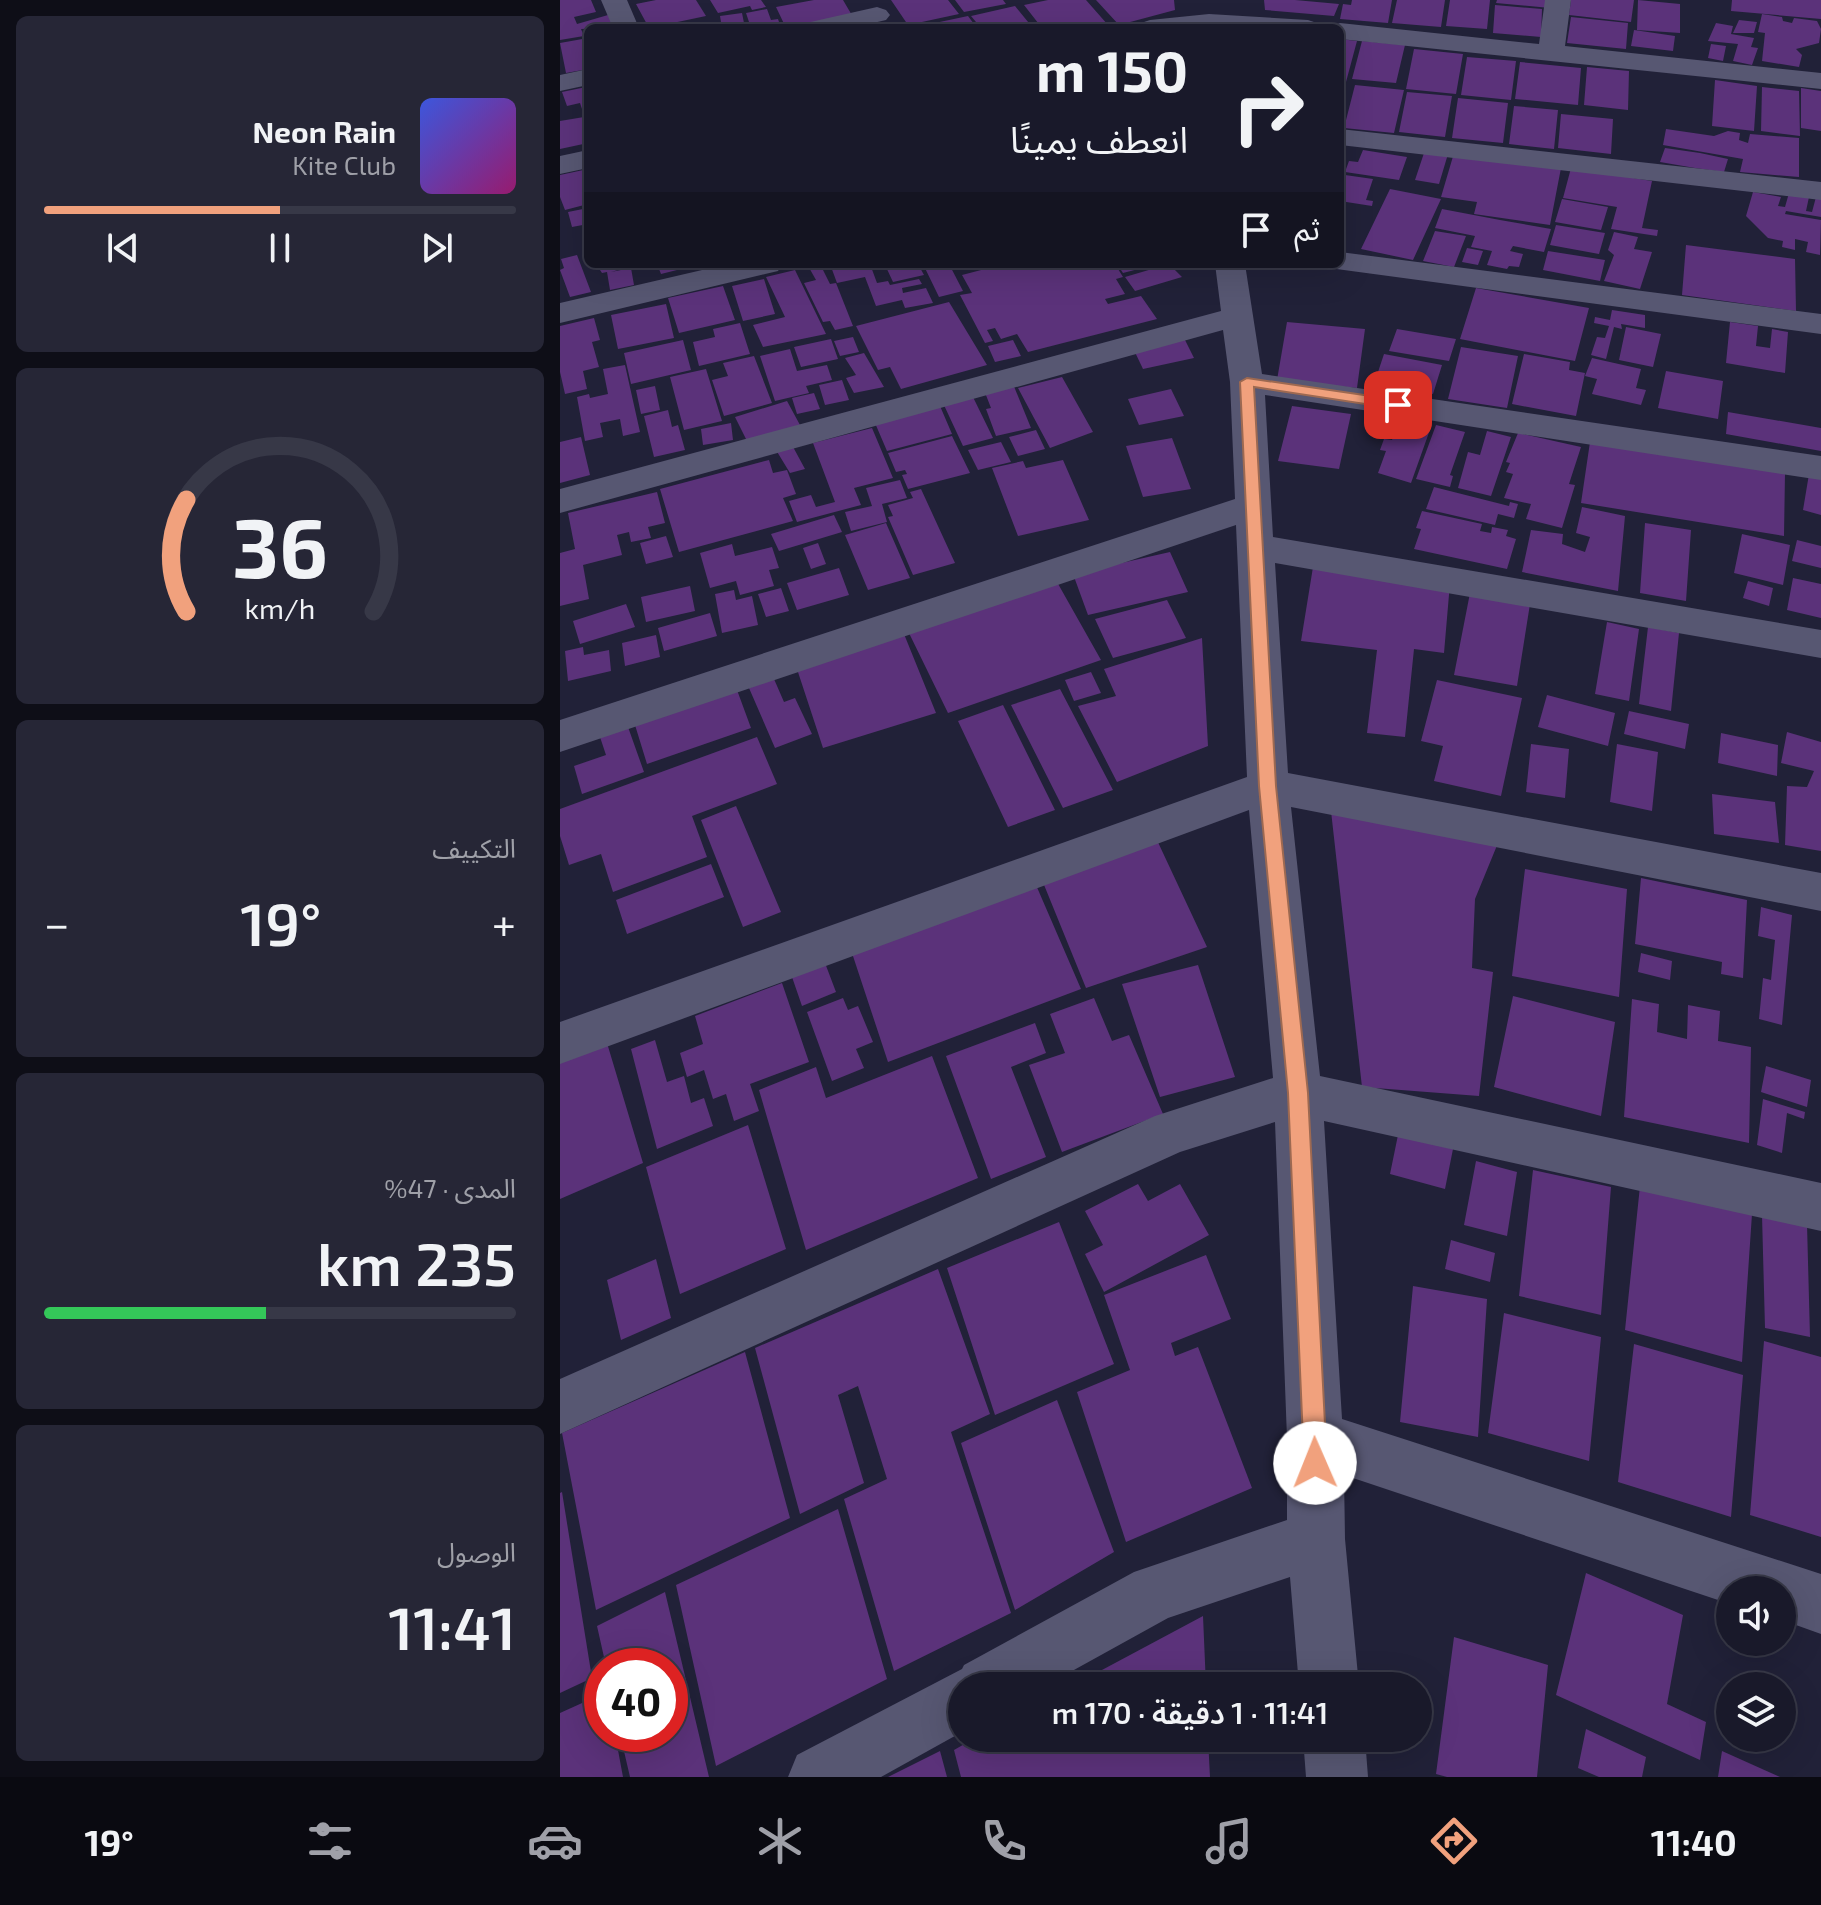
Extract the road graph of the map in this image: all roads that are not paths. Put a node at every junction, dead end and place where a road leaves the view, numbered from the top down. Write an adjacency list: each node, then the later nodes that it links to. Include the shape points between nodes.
1 (1558, 0): 10 (street)
2 (619, 1): 5 (street)
3 (877, 14): 6 (street)
4 (1219, 16): 7 (street); 8 (street)
5 (625, 24)
6 (833, 24)
7 (1169, 24)
8 (1278, 24)
9 (1344, 31): 10 (street)
10 (1551, 52): 12 (street)
11 (584, 78): 13 (street)
12 (1821, 81)
13 (560, 83)
14 (1344, 137): 17 (street)
15 (584, 160): 16 (street)
16 (560, 165)
17 (1821, 191)
18 (1344, 262): 23 (street)
19 (750, 268): 21 (street)
20 (1231, 268): 22 (street)
21 (560, 313)
22 (1238, 316): 24 (street); 26 (street)
23 (1821, 324)
24 (1247, 382): 25 (street); 27 (street)
25 (1821, 468)
26 (560, 501)
27 (1255, 527): 28 (street); 29 (street); 30 (street)
28 (1821, 644)
29 (560, 736)
30 (1268, 786): 31 (street); 32 (street); 33 (street)
31 (1821, 892)
32 (560, 1043)
33 (1298, 1093): 34 (street); 35 (street, via 1172,1132); 36 (street)
34 (1821, 1207)
35 (560, 1407)
36 (1315, 1438): 37 (street); 38 (street)
37 (1316, 1539): 41 (street, via 1155,1593); 42 (street)
38 (1734, 1576)
39 (1796, 1596): 40 (street)
40 (1821, 1604)
41 (1011, 1672)
42 (1328, 1672)
43 (948, 1707): 45 (street)
44 (1335, 1752): 46 (street)
45 (819, 1777)
46 (1337, 1777)

